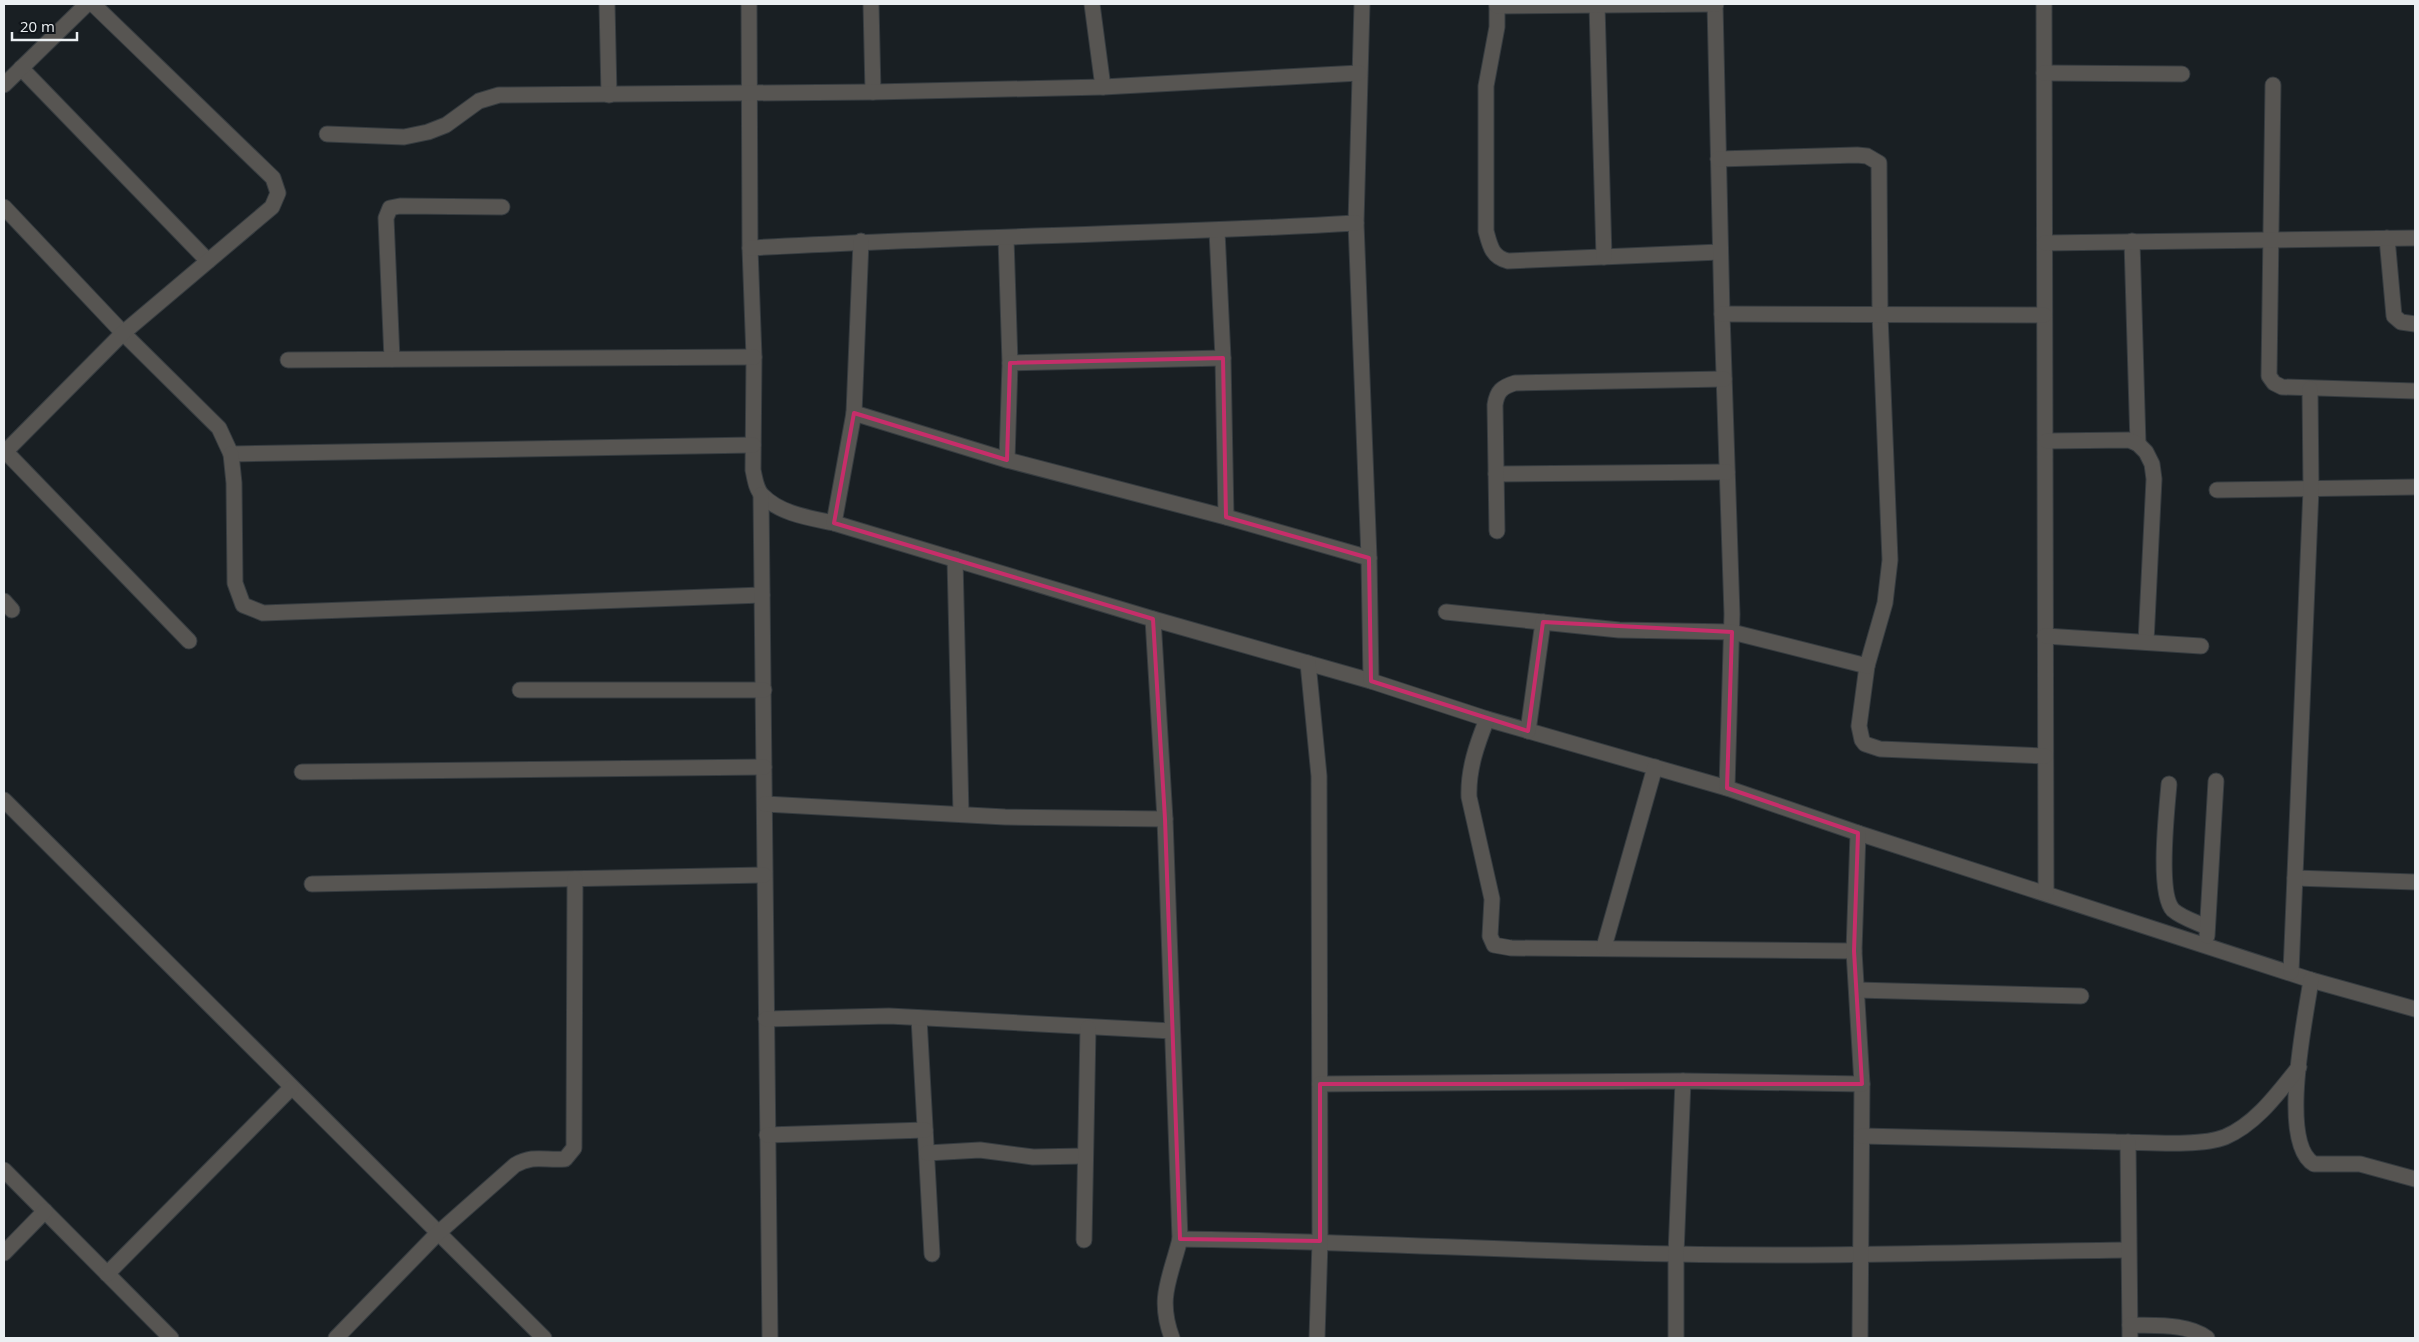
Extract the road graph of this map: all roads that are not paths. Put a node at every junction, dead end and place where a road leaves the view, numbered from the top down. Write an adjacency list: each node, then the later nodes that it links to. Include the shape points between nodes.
1 (87, 4): 12 (street)
2 (93, 4): 38 (street, via 273,178 278,193 272,207)
3 (607, 4): 21 (street)
4 (749, 4): 20 (street)
5 (871, 4): 19 (street)
6 (1092, 4): 18 (street)
7 (1362, 4): 13 (street)
8 (1716, 4): 11 (street); 23 (street)
9 (2044, 4): 14 (street)
10 (1497, 5): 11 (street); 37 (street, via 1497,27 1486,86 1486,231 1490,246 1500,259 1508,261)
11 (1597, 5): 37 (street)
12 (21, 68): 16 (street); 38 (street)
13 (1359, 73): 18 (street); 26 (street)
14 (2044, 73): 15 (street); 34 (street)
15 (2182, 74)
16 (4, 85)
17 (2273, 85): 31 (street)
18 (1102, 87): 19 (street)
19 (873, 92): 20 (street)
20 (750, 93): 21 (street); 35 (street)
21 (609, 95): 22 (street, via 498,95 479,101 446,125 428,132 404,137)
22 (327, 134)
23 (1718, 159): 36 (street); 40 (street, via 1857,155 1879,163)
24 (4, 207): 43 (street)
25 (502, 207): 47 (street, via 390,208 386,218)
26 (1356, 223): 27 (street); 68 (street)
27 (1217, 231): 28 (street); 45 (street)
28 (1006, 238): 32 (street); 48 (street)
29 (2387, 238): 30 (street); 31 (street); 42 (street, via 2394,316 2401,322)
30 (2415, 238)
31 (2272, 239): 33 (street); 50 (street, via 2269,376 2282,387)
32 (861, 241): 35 (street); 52 (street)
33 (2132, 241): 34 (street); 54 (street)
34 (2045, 243): 41 (street)
35 (750, 248): 44 (street)
36 (1720, 252): 37 (street); 39 (street)
37 (1604, 257)
38 (208, 261): 43 (street)
39 (1722, 314): 40 (street); 49 (street)
40 (1880, 315): 41 (street); 80 (street, via 1890,560 1885,603)
41 (2044, 315): 53 (street)
42 (2415, 324)
43 (123, 333): 56 (street); 57 (street, via 220,428)
44 (754, 357): 47 (street); 55 (street)
45 (1224, 358): 48 (street); 65 (street)
46 (288, 360): 47 (street)
47 (392, 360)
48 (1010, 363): 58 (street)
49 (1724, 379): 59 (street); 60 (street, via 1507,385 1496,396)
50 (2310, 389): 51 (street); 62 (street)
51 (2415, 391)
52 (854, 413): 58 (street); 66 (street)
53 (2047, 441): 54 (street, via 2129,440); 75 (street)
54 (2138, 444): 77 (street, via 2152,464 2154,479)
55 (754, 445): 57 (street); 64 (street, via 753,470)
56 (4, 452): 76 (street)
57 (231, 454): 70 (street, via 234,583 243,605 262,613)
58 (1007, 460): 65 (street)
59 (1727, 472): 60 (street); 74 (street)
60 (1496, 474): 67 (street)
61 (2415, 487): 62 (street)
62 (2311, 489): 63 (street); 99 (street)
63 (2217, 490)
64 (761, 495): 66 (street, via 795,514); 70 (street)
65 (1226, 517): 68 (street)
66 (834, 523): 69 (street)
67 (1497, 531)
68 (1370, 558): 81 (street)
69 (955, 559): 72 (street); 95 (street)
70 (762, 595): 83 (street)
71 (1446, 612): 73 (street)
72 (1153, 619): 79 (street); 96 (street)
73 (1543, 622): 74 (street, via 1650,632); 85 (street)
74 (1732, 632): 80 (street); 92 (street)
75 (2046, 636): 77 (street); 86 (street)
76 (189, 641)
77 (2146, 642): 78 (street)
78 (2201, 646)
79 (1308, 663): 81 (street); 119 (street, via 1319,776)
80 (1867, 666): 86 (street, via 1859,726 1862,740 1870,747)
81 (1371, 681): 84 (street)
82 (520, 690): 83 (street)
83 (764, 690): 87 (street)
84 (1487, 719): 85 (street); 106 (street, via 1476,745 1468,782 1492,898 1491,941 1499,947 1511,948)
85 (1528, 731): 88 (street)
86 (2045, 756): 103 (street)
87 (764, 767): 89 (street); 94 (street)
88 (1656, 767): 92 (street); 106 (street)
89 (302, 772)
90 (2216, 781): 104 (street)
91 (2169, 784): 104 (street, via 2164,867 2167,898 2172,909 2183,917)
92 (1727, 788): 97 (street)
93 (4, 800): 121 (street)
94 (765, 804): 95 (street); 98 (street)
95 (961, 814): 96 (street)
96 (1165, 819): 116 (street)
97 (1858, 833): 103 (street); 107 (street)
98 (764, 875): 100 (street); 114 (street)
99 (2295, 878): 101 (street); 108 (street)
100 (575, 879): 102 (street); 131 (street, via 574,1148 566,1158 526,1159 515,1165)
101 (2415, 882)
102 (312, 884)
103 (2046, 893): 105 (street)
104 (2207, 927): 105 (street)
105 (2206, 944): 108 (street)
106 (1604, 948): 107 (street)
107 (1854, 951): 110 (street)
108 (2291, 972): 109 (street)
109 (2311, 980): 112 (street); 117 (street)
110 (1857, 990): 111 (street); 120 (street)
111 (2081, 996)
112 (2415, 1010)
113 (919, 1018): 114 (street, via 835,1016); 115 (street); 122 (street)
114 (766, 1019): 123 (street)
115 (1088, 1028): 116 (street); 127 (street)
116 (1172, 1032): 133 (street)
117 (2299, 1068): 125 (street, via 2258,1115 2224,1138); 129 (street, via 2295,1108 2300,1146 2308,1160 2324,1165 2360,1164)
118 (1683, 1081): 119 (street); 120 (street); 138 (street)
119 (1320, 1084): 134 (street)
120 (1862, 1084): 124 (street)
121 (291, 1088): 131 (street); 140 (street)
122 (925, 1130): 123 (street); 126 (street)
123 (767, 1135): 145 (street)
124 (1862, 1136): 125 (street); 139 (street)
125 (2128, 1142): 135 (street)
126 (927, 1153): 127 (street, via 980,1150 1032,1157); 137 (street)
127 (1086, 1156): 132 (street)
128 (4, 1170): 130 (street)
129 (2415, 1179)
130 (45, 1211): 136 (street); 140 (street)
131 (437, 1234): 143 (street); 144 (street)
132 (1084, 1240)
133 (1180, 1240): 134 (street); 146 (street, via 1164,1300 1164,1313)
134 (1320, 1241): 138 (street); 147 (street)
135 (2128, 1250): 139 (street); 141 (street)
136 (4, 1253)
137 (932, 1254)
138 (1676, 1254): 139 (street); 148 (street)
139 (1861, 1254): 149 (street)
140 (107, 1274): 142 (street)
141 (2130, 1331): 150 (street, via 2186,1329)
142 (171, 1338)
143 (336, 1338)
144 (544, 1338)
145 (770, 1338)
146 (1172, 1338)
147 (1318, 1338)
148 (1676, 1338)
149 (1860, 1338)
150 (2207, 1338)

